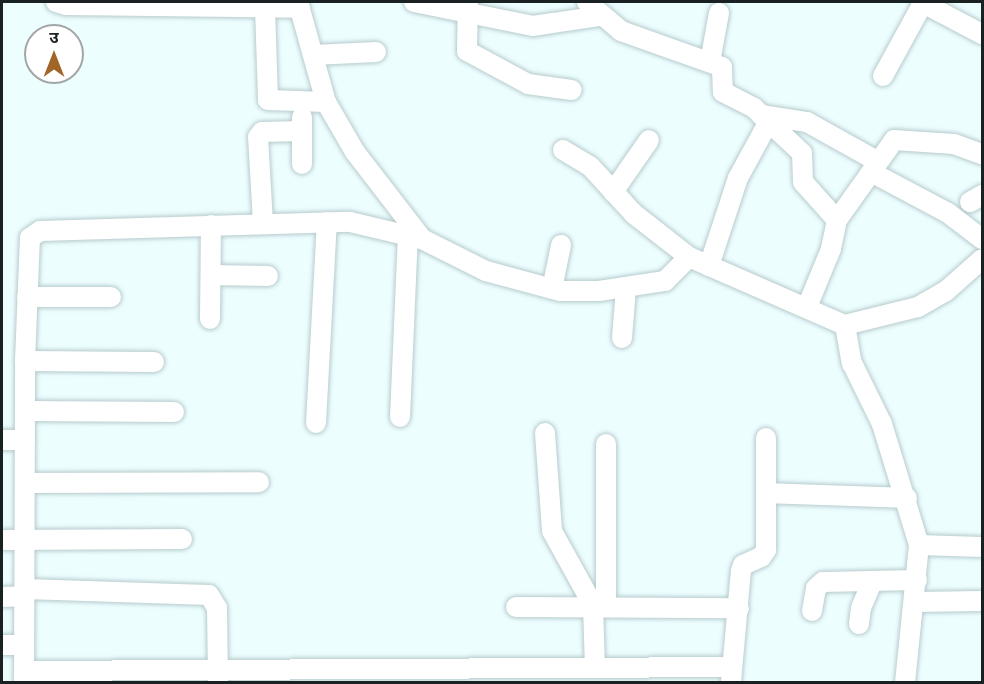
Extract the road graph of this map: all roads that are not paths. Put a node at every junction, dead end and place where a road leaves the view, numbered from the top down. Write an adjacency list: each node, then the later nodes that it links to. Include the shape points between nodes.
1 (56, 2): 7 (street)
2 (414, 2): 6 (street)
3 (587, 2): 9 (street)
4 (922, 2): 10 (street); 14 (street)
5 (299, 5): 7 (street); 12 (street)
6 (468, 7): 9 (street, via 543,26); 15 (street, via 466,51 508,77)
7 (265, 8): 16 (street, via 268,98 272,102)
8 (719, 13): 13 (street)
9 (600, 16): 13 (street, via 621,31)
10 (982, 34)
11 (376, 52): 12 (street)
12 (313, 55): 17 (street)
13 (710, 62): 18 (street, via 725,72 723,92)
14 (883, 76)
15 (572, 90)
16 (302, 102): 17 (street); 19 (street)
17 (326, 102): 30 (street, via 355,152)
18 (765, 119): 24 (street, via 807,122); 26 (street, via 802,153 803,182); 35 (street, via 738,178)
19 (302, 131): 23 (street); 28 (street, via 262,132 258,137)
20 (649, 140): 25 (street)
21 (563, 150): 25 (street, via 590,166)
22 (982, 154): 24 (street, via 954,144 900,139 889,144)
23 (302, 164)
24 (874, 166): 26 (street); 31 (street)
25 (613, 192): 33 (street, via 634,214)
26 (837, 220): 42 (street, via 831,249)
27 (327, 222): 28 (street); 30 (street, via 366,224); 51 (street)
28 (262, 223): 29 (street)
29 (211, 225): 36 (street); 40 (street, via 34,233 27,244)
30 (415, 237): 39 (street, via 486,271); 50 (street)
31 (982, 239)
32 (561, 245): 39 (street)
33 (689, 257): 35 (street); 38 (street, via 665,281)
34 (982, 259): 44 (street, via 946,291 918,307)
35 (709, 266): 42 (street)
36 (211, 275): 37 (street); 43 (street)
37 (268, 276)
38 (626, 288): 39 (street); 45 (street)
39 (552, 289)
40 (27, 297): 41 (street); 46 (street)
41 (111, 297)
42 (807, 307): 44 (street)
43 (210, 319)
44 (845, 325): 60 (street, via 852,363 882,424)
45 (622, 338)
46 (25, 361): 47 (street); 48 (street)
47 (154, 362)
48 (25, 411): 49 (street); 55 (street)
49 (174, 412)
50 (400, 417)
51 (316, 423)
52 (545, 433): 72 (street, via 552,531)
53 (766, 438): 59 (street)
54 (2, 440): 55 (street)
55 (25, 440): 58 (street)
56 (606, 444): 72 (street)
57 (259, 482): 58 (street)
58 (25, 483): 63 (street)
59 (766, 493): 60 (street); 74 (street, via 765,554 743,565)
60 (907, 498): 64 (street)
61 (182, 539): 63 (street)
62 (2, 540): 63 (street)
63 (25, 540): 68 (street)
64 (919, 544): 65 (street); 66 (street)
65 (982, 547)
66 (917, 580): 67 (street); 71 (street)
67 (872, 582): 75 (street, via 823,582 816,588); 76 (street)
68 (25, 593): 69 (street); 78 (street); 85 (street, via 208,595 216,608)
69 (2, 597)
70 (982, 601): 71 (street)
71 (915, 602): 86 (street)
72 (599, 605): 73 (street); 74 (street); 79 (street)
73 (516, 607)
74 (739, 608): 82 (street)
75 (812, 610)
76 (859, 624)
77 (2, 645): 78 (street)
78 (24, 645): 84 (street)
79 (583, 673): 81 (street); 82 (street)
80 (498, 675): 81 (street); 83 (street)
81 (543, 675)
82 (731, 675)
83 (414, 676): 85 (street)
84 (24, 677): 85 (street)
85 (218, 677)
86 (905, 682)

